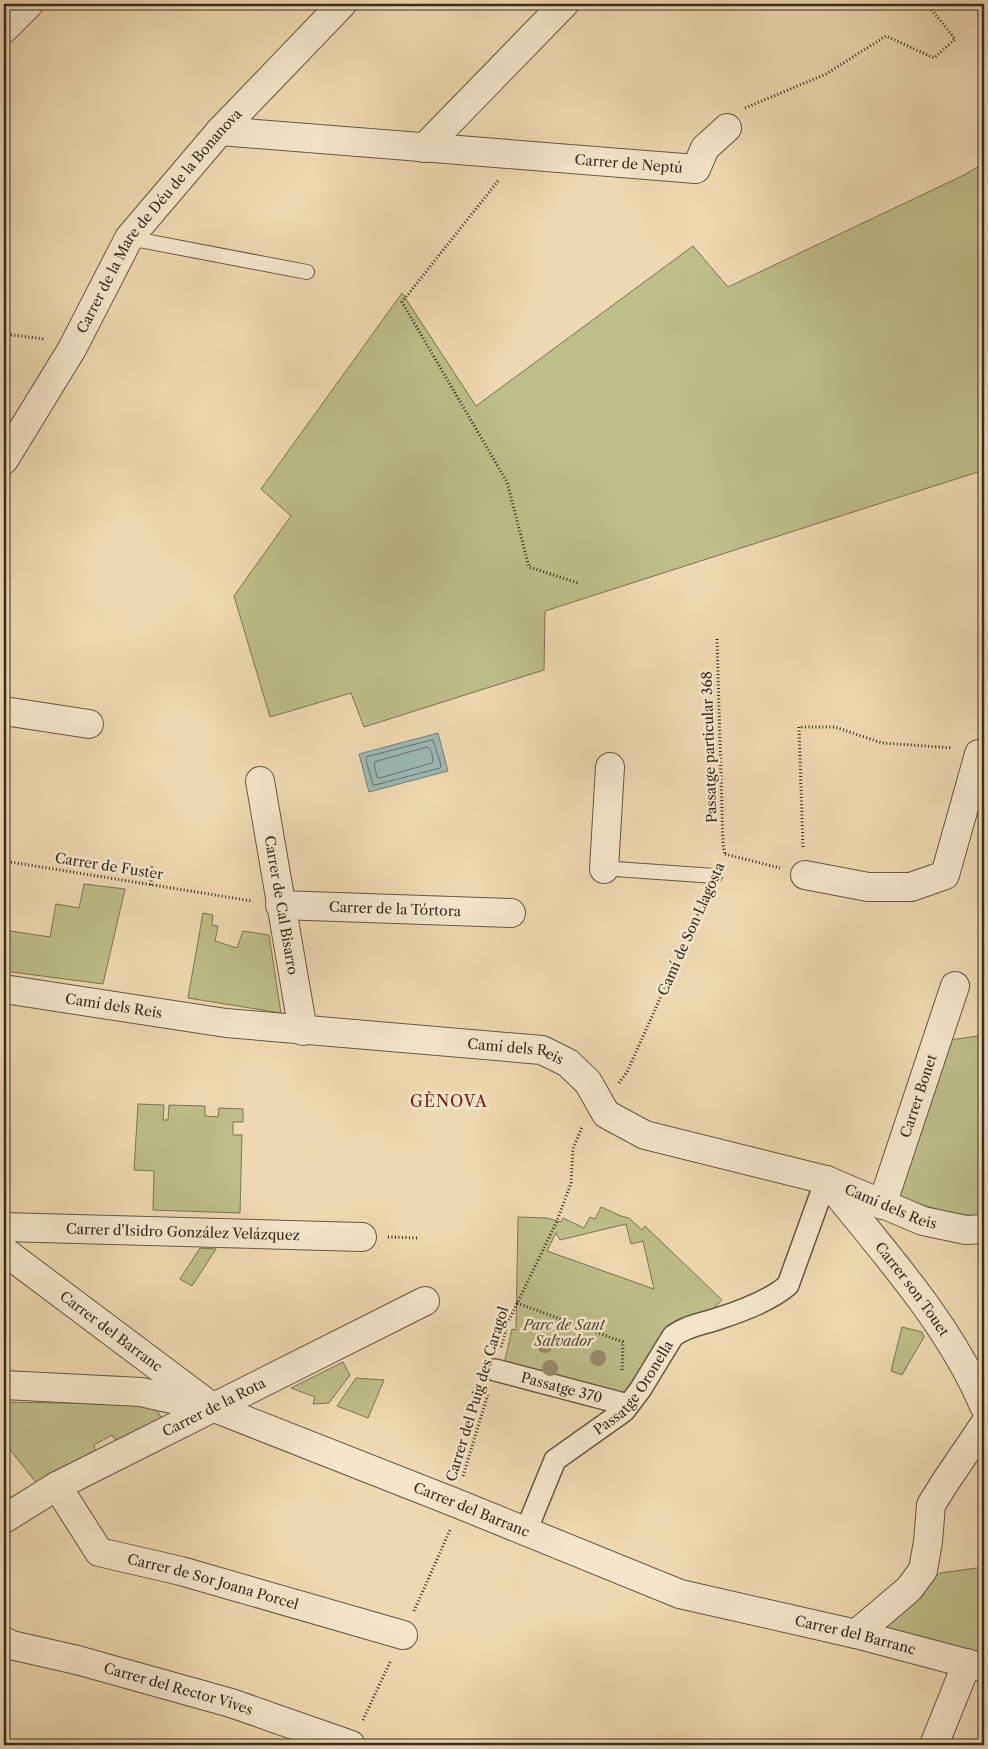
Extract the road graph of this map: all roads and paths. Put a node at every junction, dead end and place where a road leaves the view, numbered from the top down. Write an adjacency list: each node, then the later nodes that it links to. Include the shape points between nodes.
1 (29, 4): 5 (street)
2 (342, 4): 7 (street, Carrer de la Mare de Déu de la Bonanova)
3 (564, 4): 8 (street)
4 (927, 4): 6 (path, via 955,39 934,58 886,36 826,74 723,117)
5 (4, 29)
6 (727, 128): 9 (street, Carrer de Neptú, via 705,148 696,169)
7 (220, 131): 8 (street, Carrer de Neptú); 10 (street, Carrer de la Mare de Déu de la Bonanova)
8 (424, 148): 9 (street, Carrer de Neptú)
9 (518, 156): 15 (path, via 402,302 507,482 529,567)
10 (129, 238): 11 (lane); 13 (street, Carrer de la Mare de Déu de la Bonanova)
11 (307, 272)
12 (4, 334): 13 (path, via 54,340)
13 (72, 350): 14 (street, Carrer de la Mare de Déu de la Bonanova)
14 (4, 460)
15 (578, 583)
16 (718, 640): 22 (path, Passatge particular 368)
17 (4, 712): 18 (street)
18 (89, 724)
19 (981, 754): 26 (street, via 945,875 912,887 868,887); 26 (path, via 945,747 882,743 835,727 799,727)
20 (610, 767): 25 (street)
21 (260, 781): 29 (street, Carrer de Cal Bisarro)
22 (725, 854): 26 (path, Camí de Son Llagosta); 27 (path, Camí de Son Llagosta)
23 (4, 861): 28 (path, Carrer de Fuster)
24 (152, 864): 28 (path)
25 (598, 868): 27 (lane)
26 (805, 875)
27 (715, 876): 34 (path, Camí de Son Llagosta, via 627,1072)
28 (151, 885): 29 (path, Carrer de Fuster)
29 (280, 905): 30 (street, Carrer de la Tórtora); 33 (street, Carrer de Cal Bisarro)
30 (511, 914)
31 (955, 986): 36 (street, Carrer Bonet)
32 (4, 989): 33 (street, Camí dels Reis, via 226,1023)
33 (303, 1031): 34 (street, Camí dels Reis, via 542,1050 568,1063 588,1082)
34 (602, 1108): 35 (street, Camí dels Reis, via 606,1114 645,1135); 42 (path, Carrer del Puig des Caragol, via 584,1122 573,1149 571,1183 550,1241)
35 (826, 1180): 36 (street, Camí dels Reis); 46 (street, Passatge Oronella, via 788,1285 778,1294 673,1336); 47 (street, Carrer son Touet, via 935,1318)
36 (882, 1205): 38 (street, Camí dels Reis, via 923,1221 966,1230)
37 (4, 1227): 39 (street, Carrer d'Isidro González Velázquez)
38 (984, 1229)
39 (362, 1237)
40 (4, 1251): 48 (street, Carrer del Barranc)
41 (425, 1301): 48 (street, Carrer de la Rota)
42 (517, 1302): 43 (path, Carrer del Puig des Caragol); 44 (path, via 623,1342 622,1373)
43 (495, 1370): 46 (street, Passatge 370); 51 (path, Carrer del Puig des Caragol)
44 (630, 1373)
45 (4, 1385): 48 (street, via 141,1392)
46 (628, 1405): 53 (street, Passatge Oronella, via 555,1460)
47 (984, 1406)
48 (212, 1407): 50 (street, Carrer de la Rota); 51 (street, Carrer del Barranc)
49 (984, 1425): 54 (street, via 931,1506 923,1570 909,1589)
50 (57, 1486): 52 (street, Carrer de la Rota); 55 (street, Carrer de Sor Joana Porcel, via 99,1552)
51 (456, 1502): 53 (street, Carrer del Barranc); 55 (path, Carrer del Puig des Caragol, via 456,1518)
52 (4, 1519)
53 (526, 1531): 54 (street, Carrer del Barranc, via 680,1594)
54 (856, 1634): 57 (street, Carrer del Barranc)
55 (403, 1635): 58 (path, Carrer del Puig des Caragol)
56 (4, 1641): 58 (street, Carrer del Rector Vives, via 231,1703)
57 (976, 1665): 59 (street)
58 (351, 1745)
59 (934, 1745)

